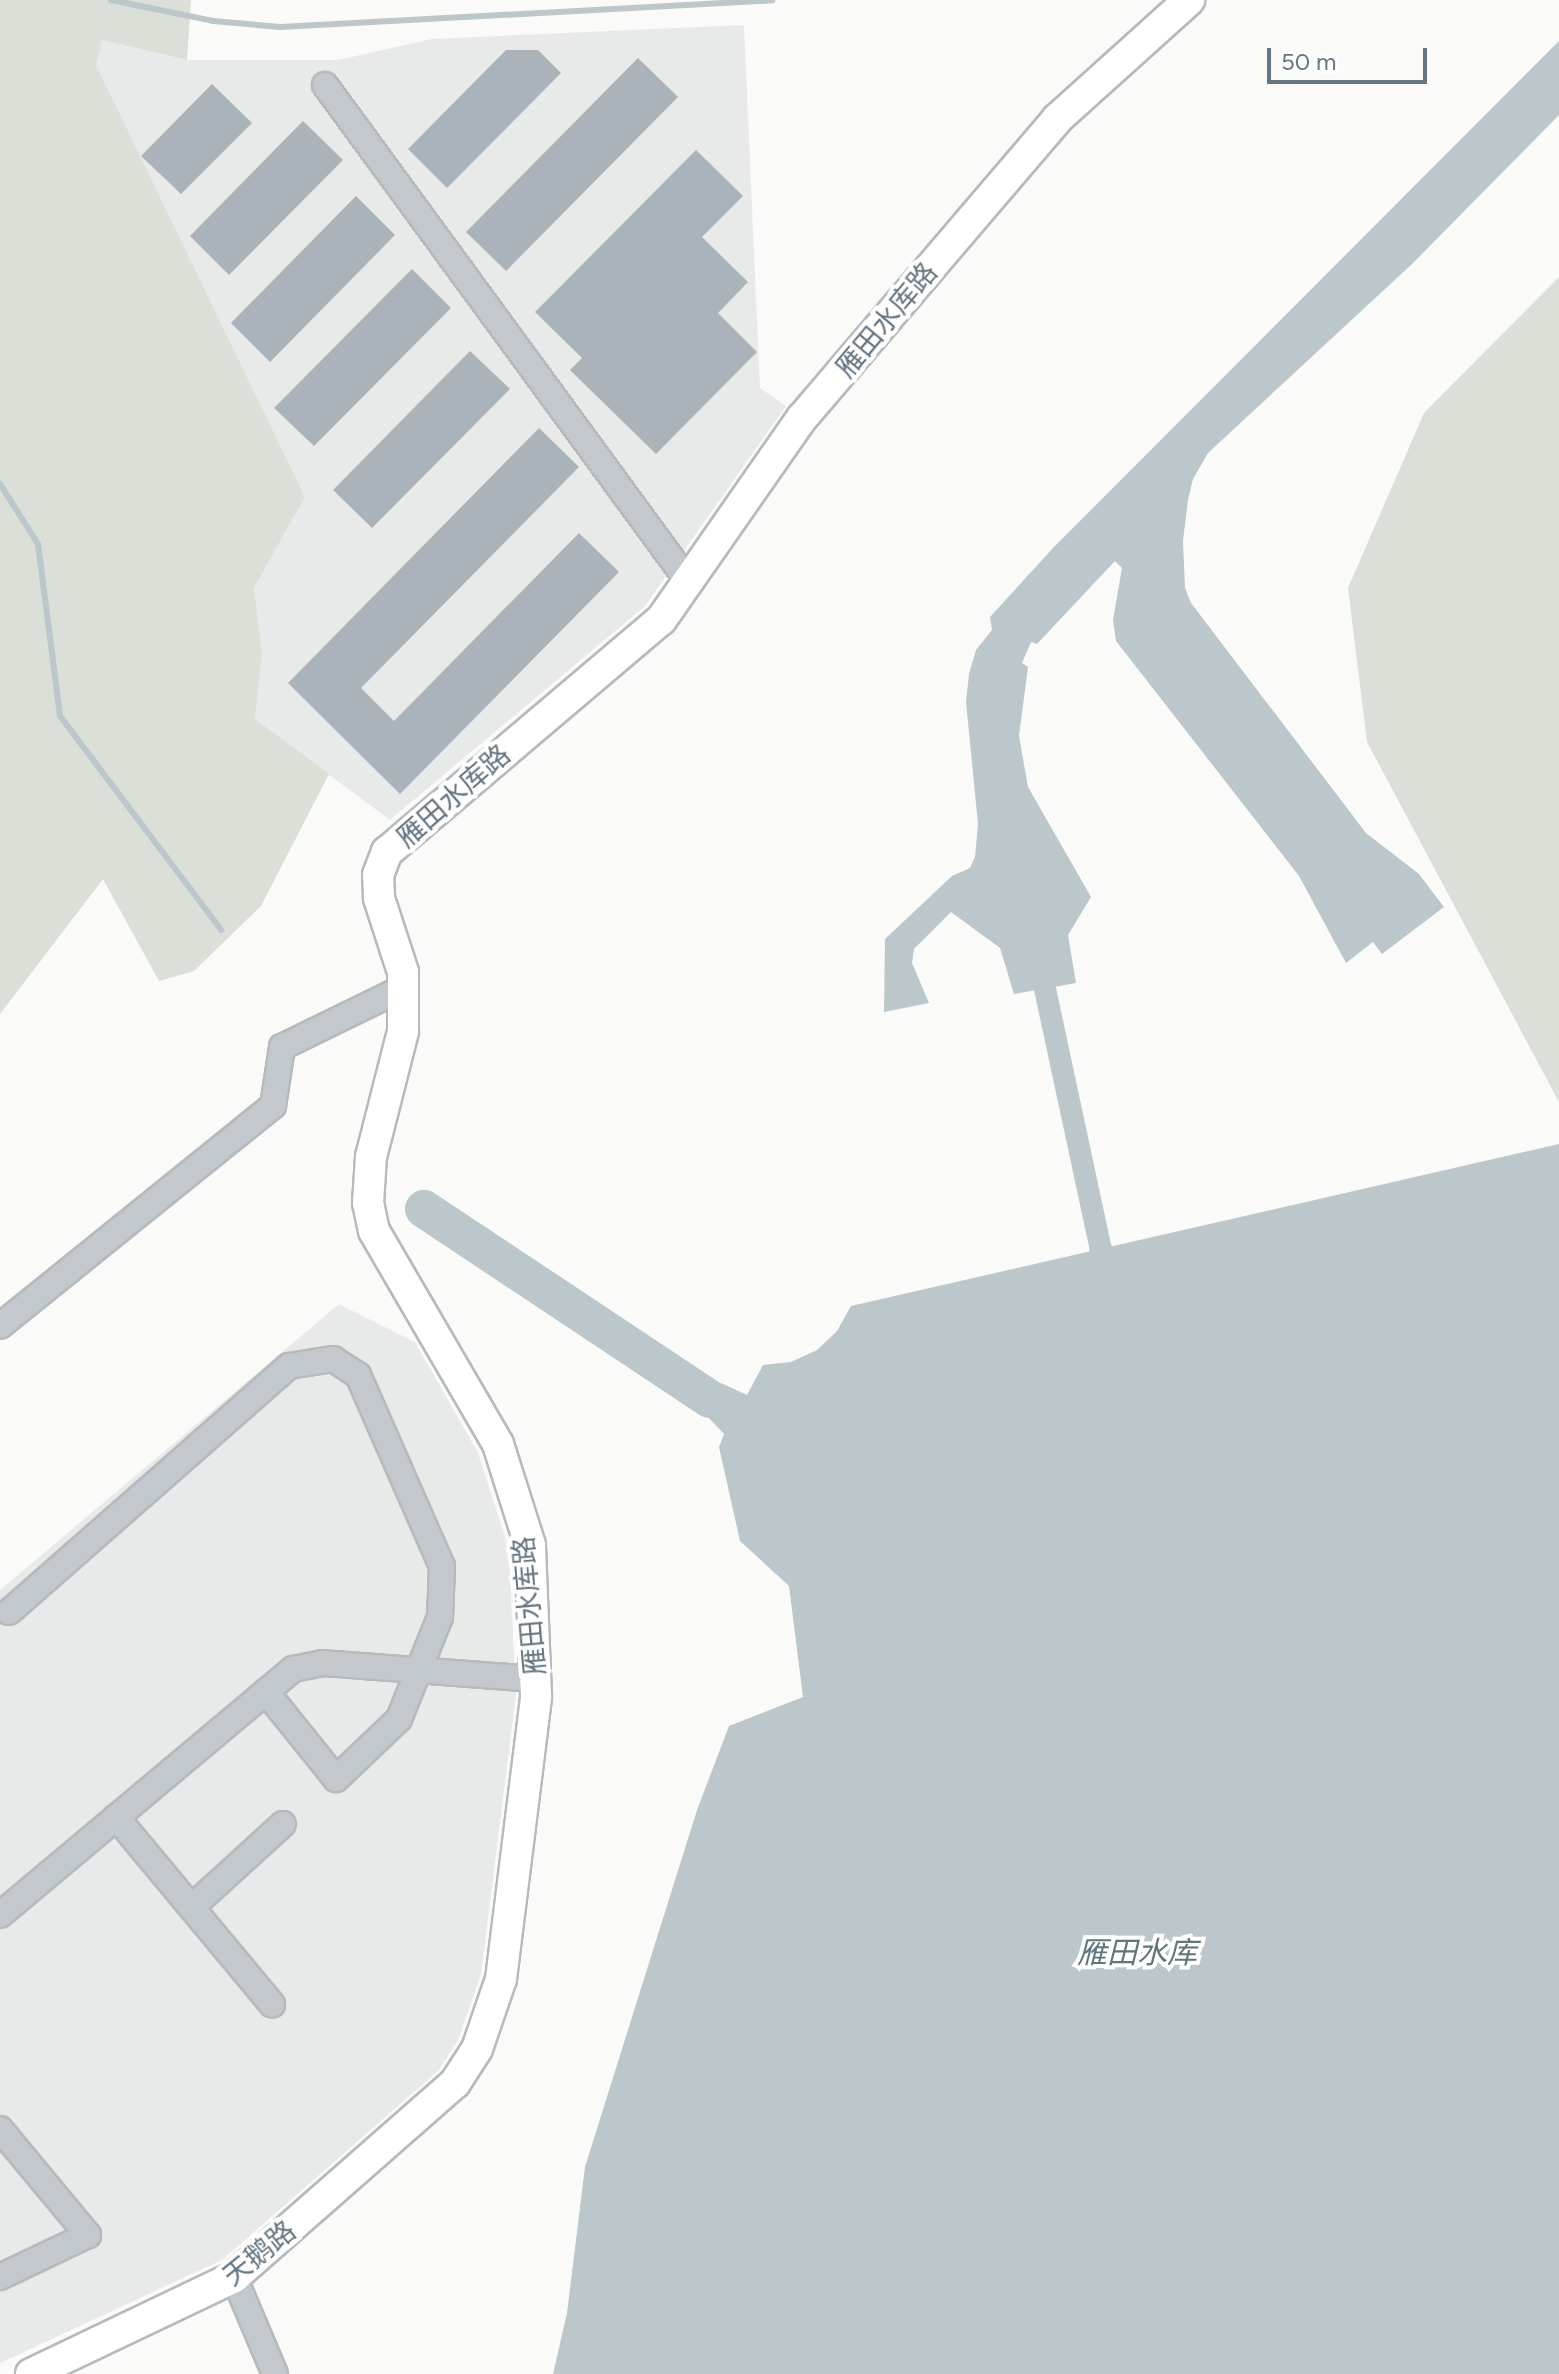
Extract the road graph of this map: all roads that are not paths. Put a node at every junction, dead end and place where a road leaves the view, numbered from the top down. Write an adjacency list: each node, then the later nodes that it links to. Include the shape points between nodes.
1 (1189, 0): 3 (main road, 雁田水库路, via 1057,119 802,418)
2 (325, 85): 3 (lane)
3 (688, 581): 4 (main road, 雁田水库路, via 661,620 387,852 378,875 379,898 403,972)
4 (403, 988): 5 (lane, via 282,1047 273,1106); 8 (main road, 雁田水库路, via 403,1031 371,1157 368,1203 374,1231 498,1444 530,1545)
5 (0, 1326)
6 (9, 1612): 7 (lane, via 289,1366 333,1359 358,1375 442,1566 440,1617)
7 (423, 1671): 8 (lane); 9 (lane, via 323,1663 293,1669); 9 (lane, via 399,1719 336,1779)
8 (536, 1679): 15 (main road, 雁田水库路, via 501,1979 477,2049)
9 (266, 1692): 10 (lane)
10 (116, 1817): 12 (lane); 13 (lane)
11 (283, 1824): 12 (lane)
12 (192, 1907): 14 (lane)
13 (0, 1915)
14 (272, 2004)
15 (455, 2083): 18 (main road, 天鹅路)
16 (0, 2129): 17 (lane, via 88,2235)
17 (0, 2277)
18 (234, 2277): 19 (main road, 天鹅路); 20 (lane)
19 (31, 2374)
20 (275, 2374)

